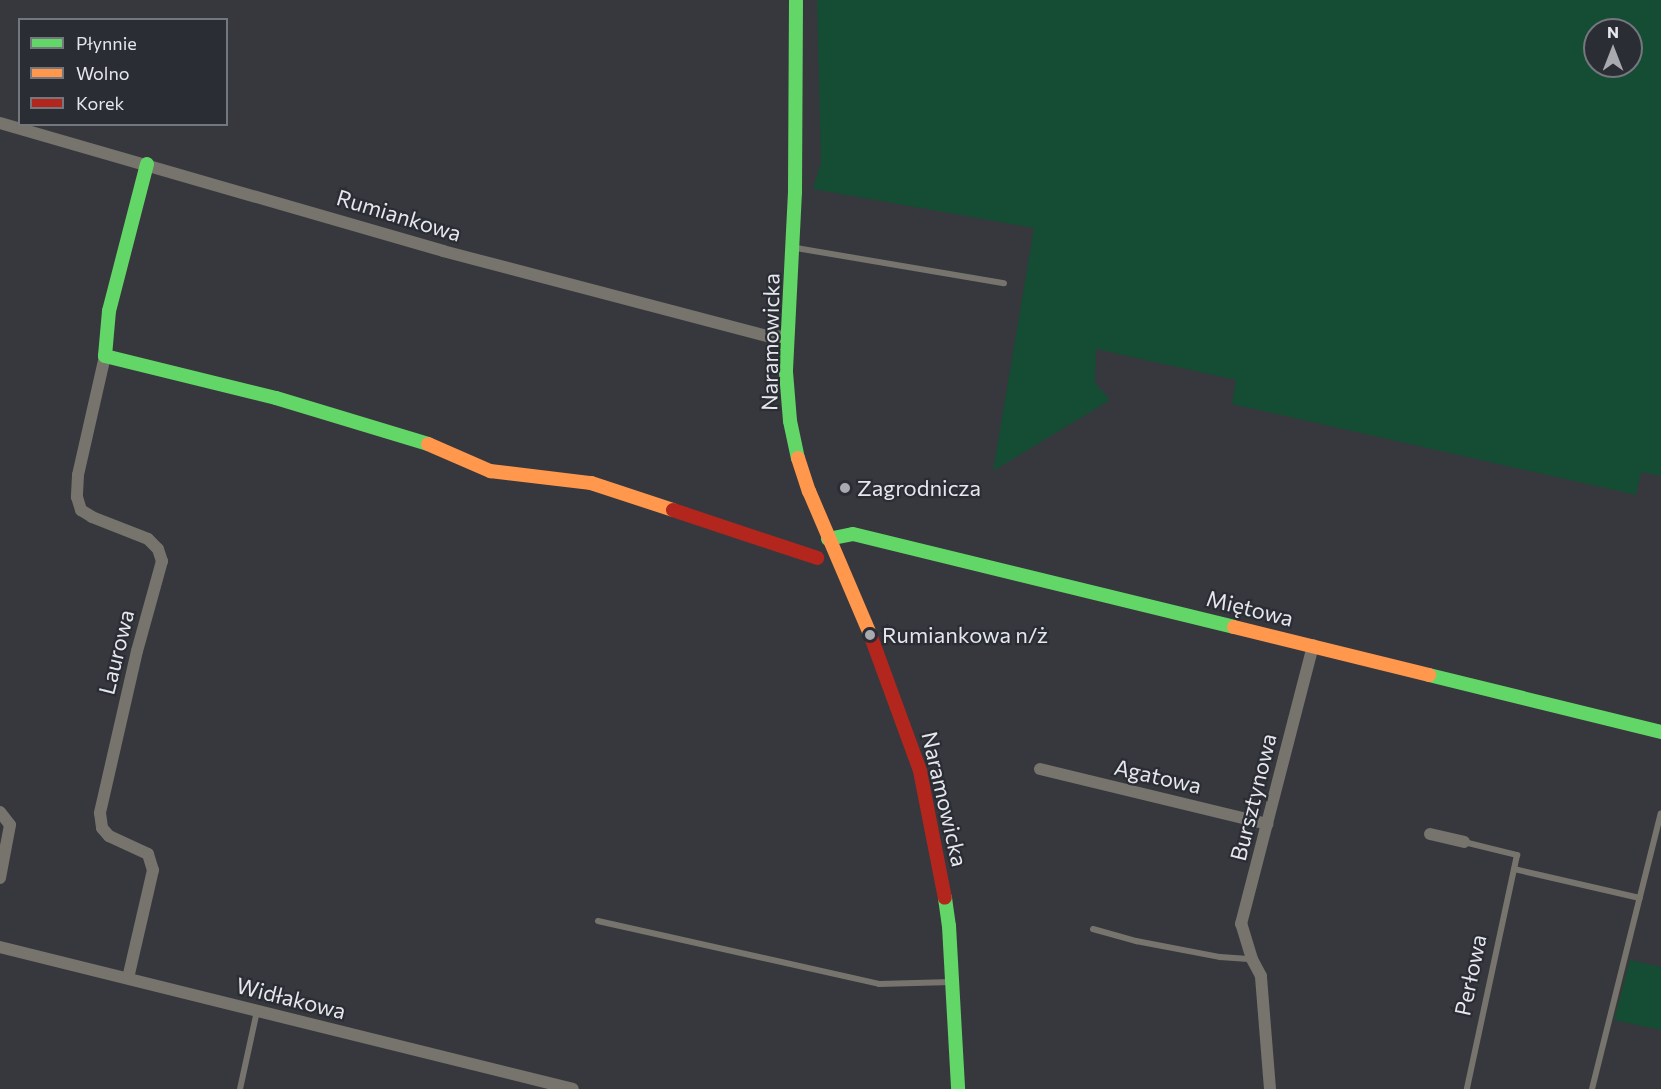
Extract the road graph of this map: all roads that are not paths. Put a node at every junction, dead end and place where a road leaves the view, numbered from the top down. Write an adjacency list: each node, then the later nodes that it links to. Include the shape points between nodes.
1 (796, 0): 4 (street, Naramowicka)
2 (0, 123): 3 (street, Rumiankowa)
3 (147, 164): 6 (street, Rumiankowa, via 443,251 768,336); 7 (street, Laurowa, via 109,311)
4 (792, 248): 5 (lane); 6 (street, Naramowicka)
5 (1004, 283)
6 (788, 337): 8 (street, Naramowicka, via 786,389 793,442)
7 (105, 356): 9 (street, via 276,398 421,441 490,471 591,483); 25 (street, Laurowa, via 78,475 77,496 81,510 148,539 158,549 162,561 100,813 102,828 110,836 148,854 153,870)
8 (828, 539): 10 (street, Miętowa, via 853,534); 26 (street, Naramowicka, via 885,670 920,771 944,891)
9 (817, 558)
10 (1313, 645): 11 (street, Miętowa); 15 (street, Bursztynowa)
11 (1661, 732)
12 (1040, 769): 15 (street, Agatowa)
13 (0, 812): 19 (street, via 10,825)
14 (1661, 813): 20 (lane)
15 (1267, 824): 24 (street, Bursztynowa, via 1241,924)
16 (1430, 834): 17 (street)
17 (1464, 842): 18 (lane, via 1517,855)
18 (1514, 869): 20 (lane); 32 (lane, Perłowa)
19 (0, 878)
20 (1640, 898): 33 (lane)
21 (598, 921): 26 (lane, via 879,984)
22 (1093, 929): 24 (lane, via 1220,957)
23 (0, 947): 25 (street, Widłakowa)
24 (1252, 959): 31 (street, Bursztynowa, via 1261,976)
25 (128, 978): 27 (street, Widłakowa)
26 (954, 982): 30 (street, Naramowicka)
27 (257, 1011): 28 (lane); 29 (street, Widłakowa)
28 (240, 1089)
29 (573, 1089)
30 (958, 1089)
31 (1270, 1089)
32 (1467, 1089)
33 (1592, 1089)

